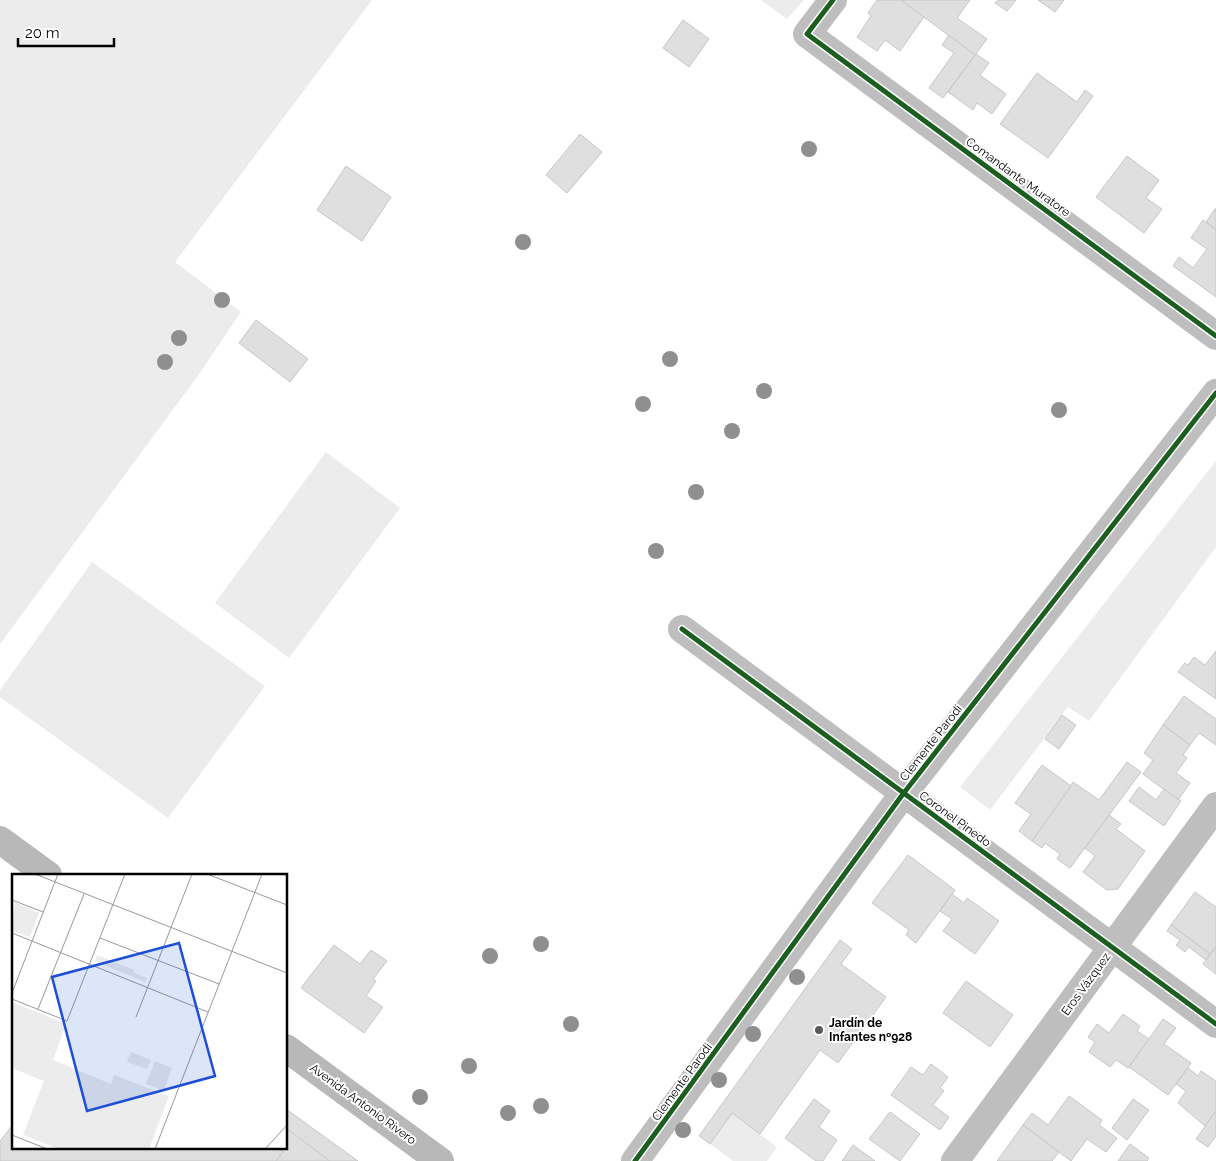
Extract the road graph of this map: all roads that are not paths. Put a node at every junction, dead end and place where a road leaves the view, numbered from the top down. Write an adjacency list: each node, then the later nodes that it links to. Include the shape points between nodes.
1 (833, 0): 2 (street, Comandante Muratore, via 807,34)
2 (1216, 336)
3 (1216, 393): 5 (street, Clemente Parodi)
4 (682, 629): 5 (street, Coronel Pinedo)
5 (904, 794): 9 (street, Coronel Pinedo); 13 (street, Clemente Parodi)
6 (1216, 806): 9 (street, Eros Vázquez)
7 (0, 840): 8 (main road)
8 (47, 874)
9 (1113, 948): 10 (street, Coronel Pinedo); 14 (street, Eros Vázquez)
10 (1216, 1024)
11 (288, 1049): 12 (main road, Avenida Antonio Rivero)
12 (440, 1161)
13 (636, 1161)
14 (956, 1161)

